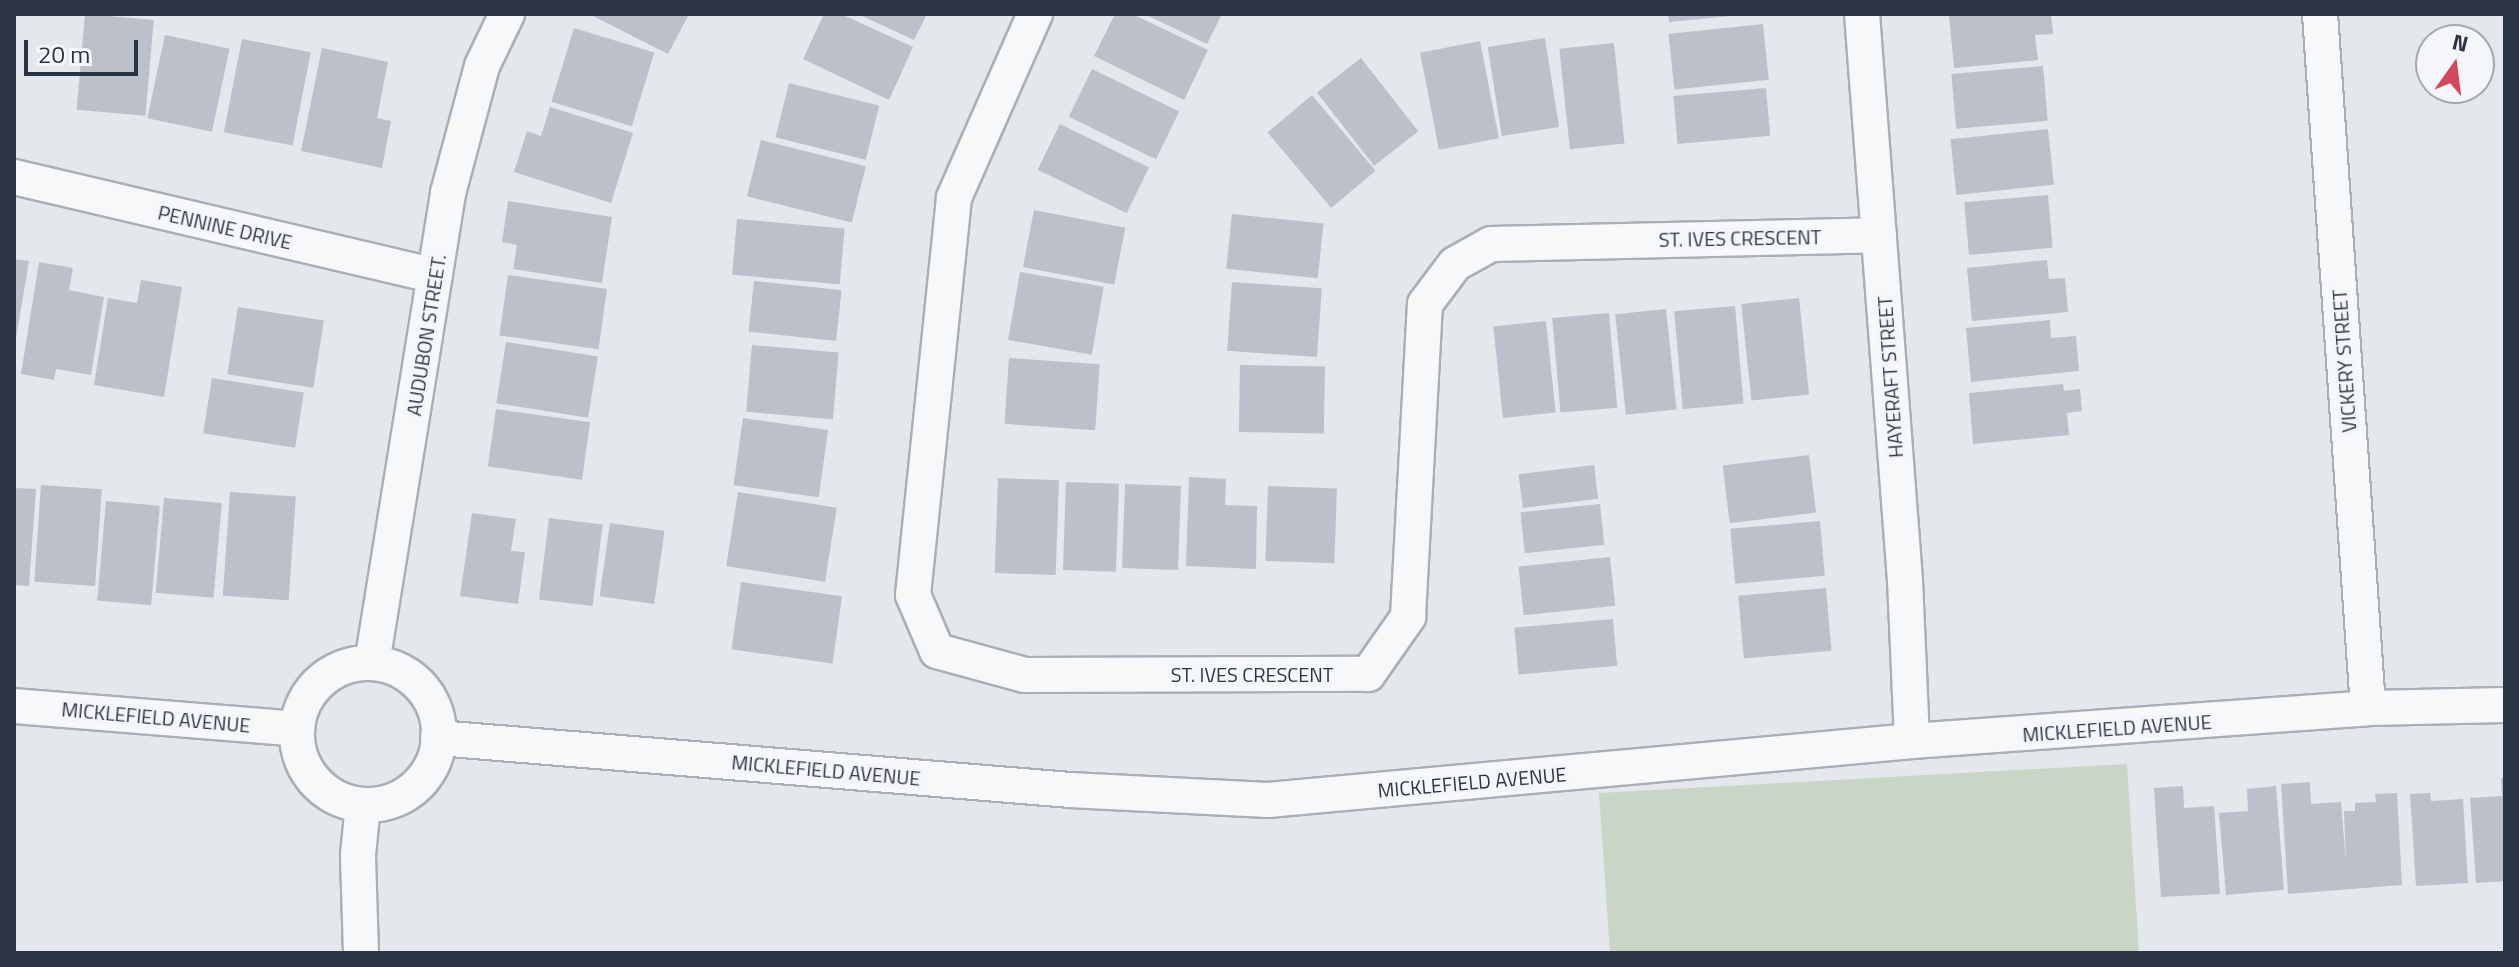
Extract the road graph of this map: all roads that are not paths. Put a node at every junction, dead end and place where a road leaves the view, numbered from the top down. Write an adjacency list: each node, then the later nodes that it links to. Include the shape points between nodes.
1 (507, 14): 7 (street, AUDUBON STREET., via 482,66 448,193)
2 (1035, 14): 6 (street, ST. IVES CRESCENT, via 954,198 913,595 937,651 1010,671 1368,674 1408,617 1425,304 1455,264 1491,244)
3 (1862, 14): 6 (street, HAYERAFT STREET)
4 (2320, 14): 11 (street, VICKERY STREET)
5 (14, 177): 7 (street, PENNINE DRIVE)
6 (1879, 235): 14 (street, HAYERAFT STREET)
7 (435, 276): 8 (street, AUDUBON STREET.)
8 (372, 663): 12 (street, via 352,664 317,685 305,701); 13 (street, via 392,667 425,691)
9 (2505, 705): 11 (street, MICKLEFIELD AVENUE)
10 (14, 706): 12 (street, MICKLEFIELD AVENUE)
11 (2368, 708): 14 (street, MICKLEFIELD AVENUE)
12 (297, 729): 15 (street, via 301,760 312,777 343,801)
13 (438, 738): 14 (street, MICKLEFIELD AVENUE, via 1070,790 1268,800); 15 (street, via 430,769 418,785 383,804)
14 (1912, 741)
15 (363, 805): 16 (street, via 358,855)
16 (361, 953)

